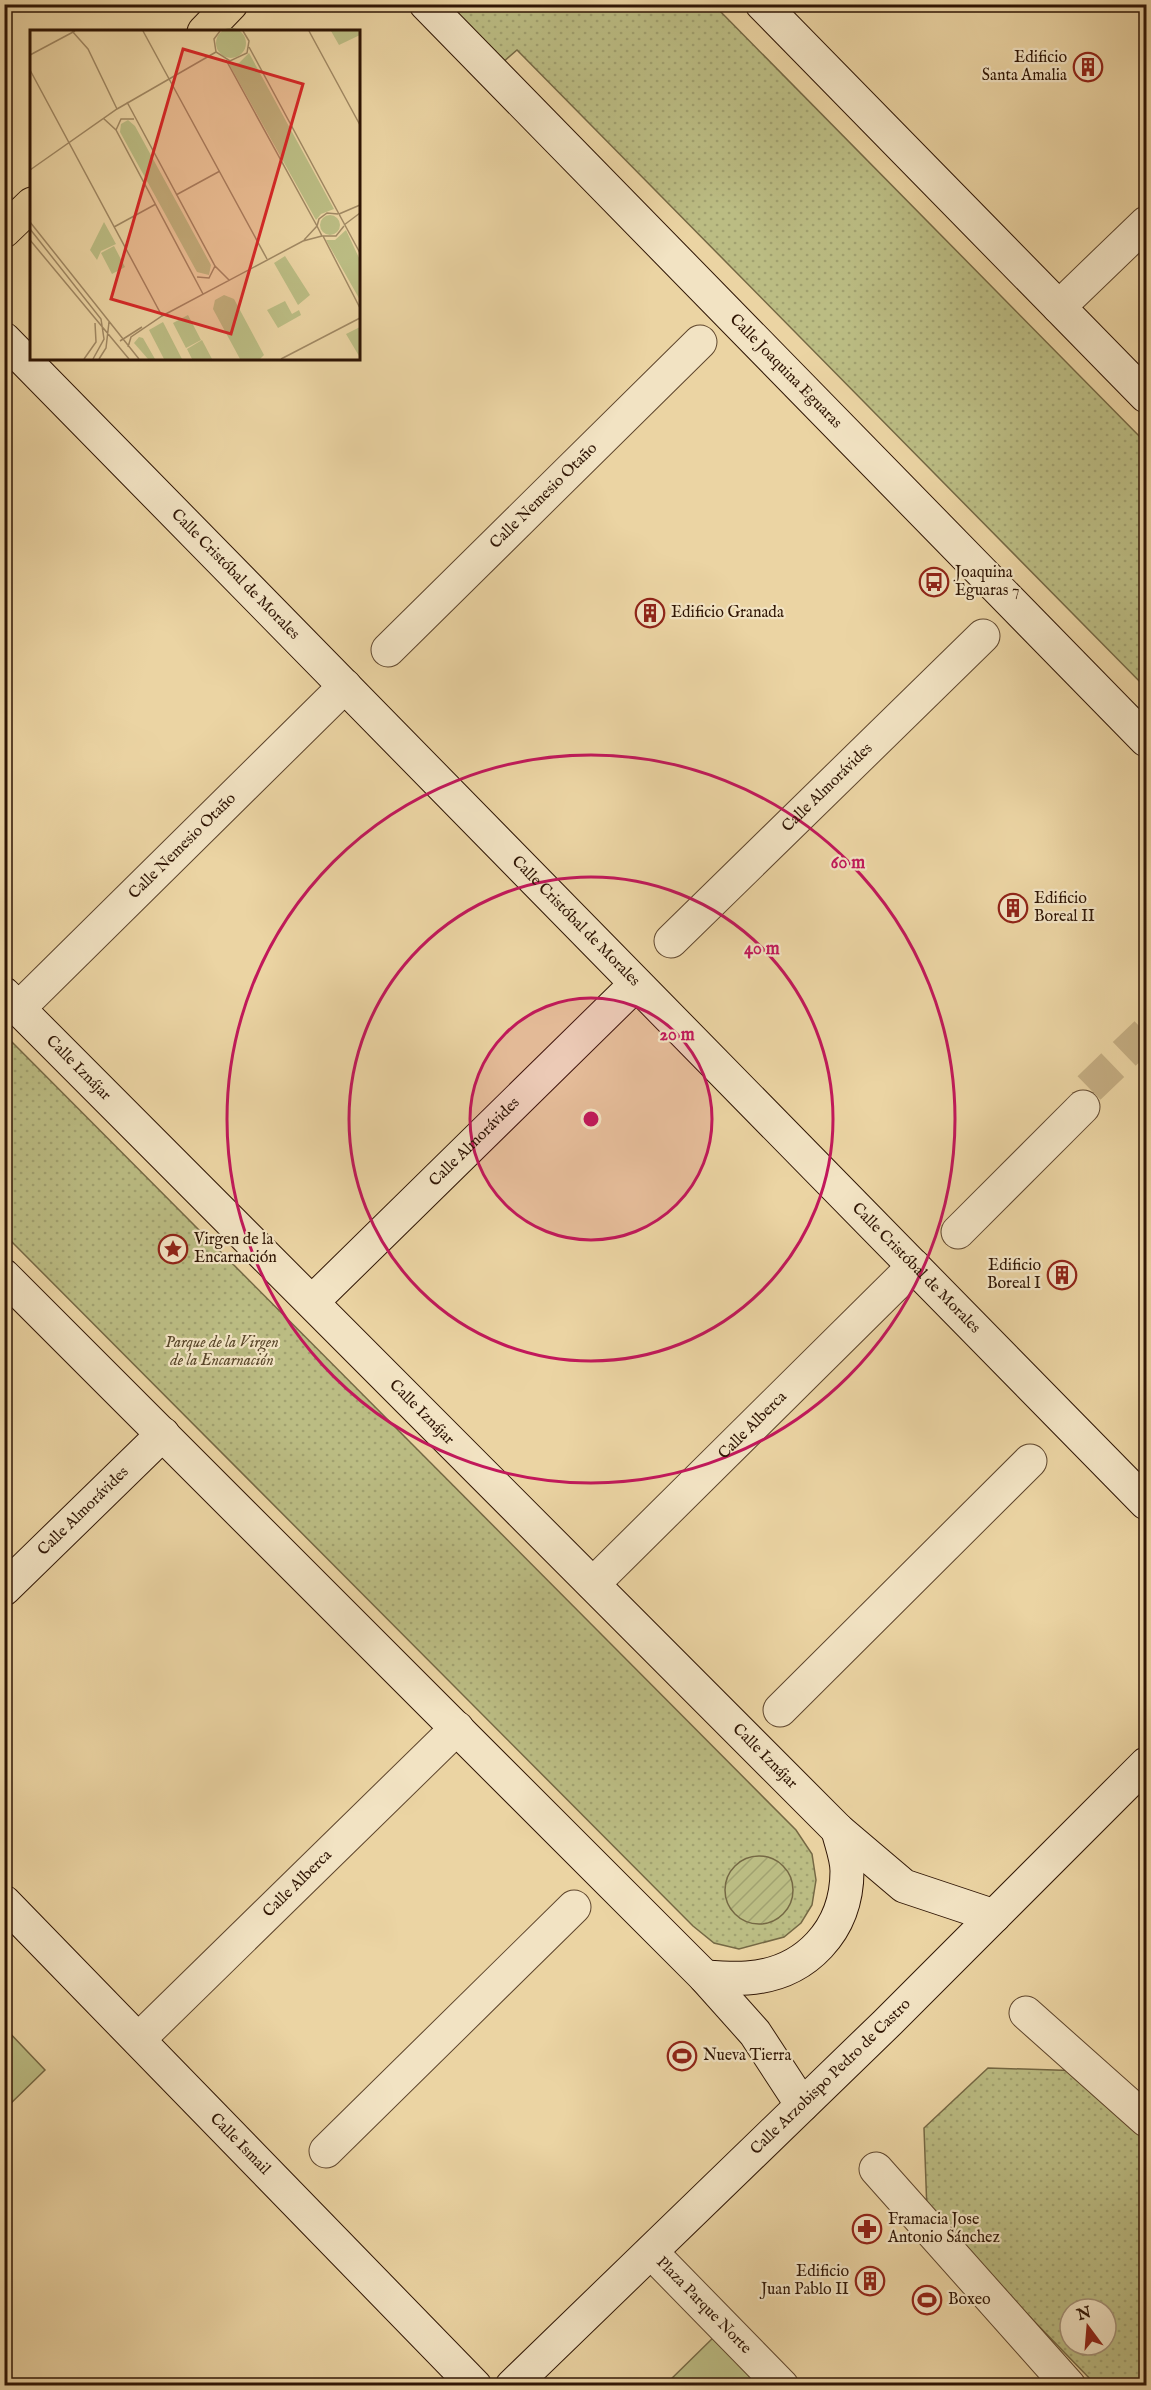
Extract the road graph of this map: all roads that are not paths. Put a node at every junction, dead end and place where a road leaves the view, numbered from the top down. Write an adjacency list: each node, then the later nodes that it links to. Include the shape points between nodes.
1 (231, 4): 4 (main road)
2 (426, 4): 15 (street, Calle Joaquina Eguaras)
3 (762, 4): 8 (street)
4 (206, 30)
5 (30, 206): 7 (main road)
6 (1146, 223): 8 (street)
7 (4, 231)
8 (1059, 307): 11 (street)
9 (4, 339): 14 (street, Calle Cristóbal de Morales)
10 (700, 342): 13 (street, Calle Nemesio Otaño)
11 (1146, 396)
12 (984, 636): 16 (street, Calle Almorávides)
13 (388, 651)
14 (345, 686): 17 (street, Calle Cristóbal de Morales); 18 (street, Calle Nemesio Otaño)
15 (1146, 740)
16 (671, 941)
17 (636, 984): 21 (street, Calle Cristóbal de Morales); 23 (street, Calle Almorávides)
18 (12, 1001): 23 (street, Calle Iznájar)
19 (1092, 1099): 20 (street)
20 (958, 1232)
21 (914, 1266): 26 (street, Calle Cristóbal de Morales); 27 (street, Calle Alberca)
22 (4, 1276): 24 (street)
23 (312, 1302): 27 (street, Calle Iznájar)
24 (163, 1434): 28 (street, Calle Almorávides); 30 (street)
25 (1030, 1461): 29 (street)
26 (1146, 1503)
27 (592, 1584): 32 (street, Calle Iznájar)
28 (4, 1589)
29 (780, 1710)
30 (457, 1728): 36 (street); 38 (street, Calle Alberca)
31 (1146, 1764): 35 (street, Calle Arzobispo Pedro de Castro)
32 (838, 1830): 35 (street, Calle Iznájar, via 904,1886); 36 (street, via 847,1869 843,1905 832,1930 815,1951 783,1970 760,1976)
33 (4, 1902): 38 (street, Calle Ismail)
34 (574, 1907): 41 (street)
35 (994, 1916): 39 (street, Calle Arzobispo Pedro de Castro)
36 (705, 1977): 39 (street, via 755,2033)
37 (1026, 2013): 40 (street)
38 (138, 2039): 44 (street, Calle Ismail)
39 (802, 2105): 43 (street, Calle Arzobispo Pedro de Castro)
40 (1146, 2120)
41 (326, 2151)
42 (876, 2169): 47 (street)
43 (651, 2252): 45 (street, Calle Arzobispo Pedro de Castro); 46 (street, Plaza Parque Norte)
44 (475, 2385)
45 (513, 2385)
46 (782, 2385)
47 (1069, 2385)

